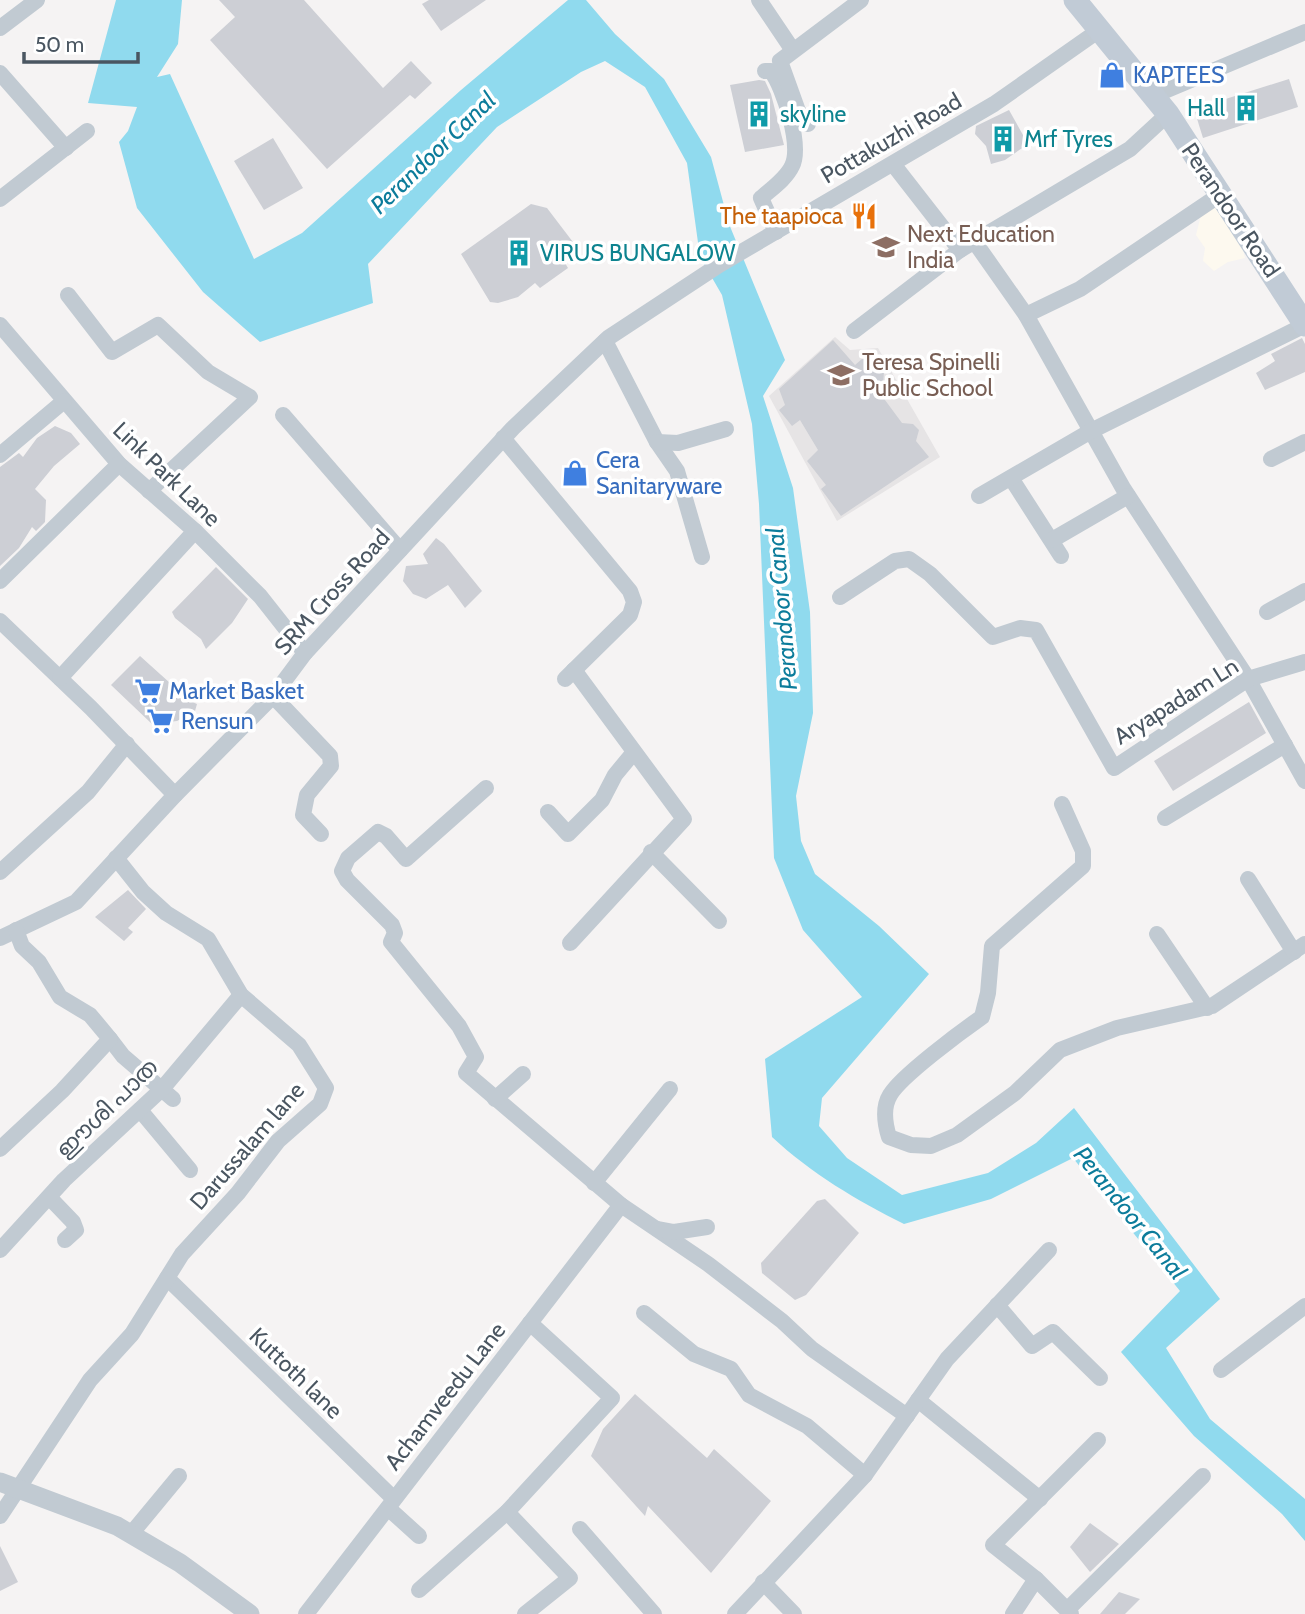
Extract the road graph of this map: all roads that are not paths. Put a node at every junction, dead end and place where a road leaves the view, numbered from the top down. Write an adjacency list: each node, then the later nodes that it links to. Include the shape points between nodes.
1 (37, 0): 6 (street)
2 (760, 0): 9 (street)
3 (860, 0): 5 (street)
4 (1075, 0): 7 (main road, Perandoor Road)
5 (840, 6): 9 (street)
6 (0, 28)
7 (1098, 31): 12 (main road, Perandoor Road); 17 (street, Pottakuzhi Road, via 994,104)
8 (1305, 32): 12 (street)
9 (792, 49): 14 (street, via 780,61 798,111)
10 (765, 71): 20 (street, via 771,71 780,89 793,129 793,165 761,198)
11 (0, 73): 16 (street)
12 (1153, 96): 13 (main road, Perandoor Road)
13 (1168, 114): 18 (main road, Perandoor Road); 21 (street, via 1130,149)
14 (808, 124)
15 (87, 131): 16 (street)
16 (66, 148): 19 (street)
17 (893, 164): 20 (street, Pottakuzhi Road); 21 (street)
18 (1221, 194): 24 (main road, Perandoor Road); 25 (street, via 1080,289)
19 (0, 200)
20 (776, 232): 22 (street, Pottakuzhi Road)
21 (967, 246): 25 (street); 28 (street)
22 (702, 277): 29 (street, SRM Cross Road)
23 (68, 295): 41 (street, via 112,352 158,325 208,372 250,397)
24 (1297, 295): 26 (main road, Perandoor Road)
25 (1026, 314): 33 (street)
26 (1305, 325): 33 (street)
27 (1, 328): 30 (street, Link Park Lane)
28 (854, 331)
29 (605, 341): 34 (street, SRM Cross Road); 36 (street)
30 (64, 401): 37 (street); 39 (street, Link Park Lane)
31 (283, 415): 46 (street)
32 (726, 429): 36 (street, via 678,443)
33 (1091, 431): 40 (street); 43 (street)
34 (503, 438): 46 (street, SRM Cross Road); 61 (street, via 630,591 634,602 630,615 570,675)
35 (1305, 442): 38 (street)
36 (657, 443): 48 (street, via 677,471)
37 (0, 455)
38 (1271, 459)
39 (119, 464): 41 (street, Link Park Lane); 49 (street)
40 (1012, 478): 42 (street); 45 (street)
41 (149, 491): 44 (street, Link Park Lane)
42 (979, 496)
43 (1128, 496): 45 (street); 57 (street)
44 (195, 531): 54 (street, Link Park Lane, via 260,596); 56 (street)
45 (1052, 540): 47 (street)
46 (400, 550): 54 (street, SRM Cross Road)
47 (1061, 556)
48 (702, 557)
49 (0, 580)
50 (1305, 592): 52 (street)
51 (840, 597): 57 (street, Aryapadam Ln, via 895,561 909,559 993,637 1020,628 1036,630 1114,768)
52 (1267, 611)
53 (0, 621): 56 (street)
54 (305, 653): 58 (street, SRM Cross Road)
55 (1305, 662): 57 (street, Aryapadam Ln)
56 (60, 678): 59 (street)
57 (1248, 679): 60 (street)
58 (273, 696): 64 (street, SRM Cross Road); 68 (street, via 330,756 331,766 307,795 303,815)
59 (127, 744): 64 (street); 71 (street, via 88,792)
60 (1285, 745): 62 (street); 67 (street)
61 (634, 752): 66 (street, via 603,800 568,834); 69 (street, via 684,819)
62 (1305, 781)
63 (486, 788): 85 (street, via 406,859 378,832 348,858 342,871 392,925 391,942 459,1026 476,1057 466,1073)
64 (175, 794): 70 (street, SRM Cross Road)
65 (1062, 804): 80 (street, via 1083,851 1083,866 992,946 982,1017 889,1096 884,1121 889,1137 931,1146 975,1125 1060,1050 1117,1028)
66 (548, 812)
67 (1165, 818)
68 (321, 834)
69 (651, 852): 73 (street); 77 (street)
70 (116, 858): 74 (street, SRM Cross Road, via 76,902); 79 (street, Darussalam lane, via 143,892 208,939)
71 (0, 872)
72 (1248, 879): 78 (street)
73 (719, 921)
74 (16, 930): 76 (street, SRM Cross Road); 81 (street, via 22,946 39,962 60,997 90,1015)
75 (1157, 934): 80 (street)
76 (0, 938)
77 (570, 943)
78 (1299, 948): 80 (street)
79 (241, 995): 84 (street, ഈശി പാത); 97 (street, Darussalam lane, via 299,1045 326,1088 320,1104 278,1141)
80 (1209, 1007)
81 (110, 1039): 84 (street, via 122,1056); 87 (street)
82 (523, 1074): 85 (street)
83 (670, 1089): 89 (street)
84 (168, 1094): 86 (street, ഈശി പാത)
85 (495, 1099): 89 (street)
86 (140, 1110): 88 (street); 90 (street, ഈശി പാത)
87 (0, 1149)
88 (190, 1170)
89 (594, 1183): 91 (street)
90 (48, 1197): 94 (street, via 73,1222 76,1230); 95 (street, ഈശി പാത)
91 (621, 1205): 93 (street); 101 (street, Achamveedu Lane)
92 (707, 1227): 93 (street, via 674,1232)
93 (656, 1229): 105 (street)
94 (65, 1240)
95 (0, 1250)
96 (1049, 1250): 98 (street)
97 (167, 1278): 111 (street, Darussalam lane, via 132,1334 90,1380); 113 (street, Kuttoth lane)
98 (998, 1305): 103 (street, via 1032,1346 1053,1332); 104 (street, via 947,1359)
99 (1305, 1306): 102 (street)
100 (644, 1313): 108 (street, via 694,1354 732,1370 749,1395 807,1426)
101 (530, 1323): 113 (street, Achamveedu Lane); 114 (street, via 611,1398)
102 (1222, 1370)
103 (1100, 1378)
104 (918, 1400): 105 (street); 112 (street)
105 (907, 1416): 108 (street)
106 (1098, 1440): 112 (street)
107 (179, 1475): 117 (street)
108 (865, 1475): 120 (street)
109 (1203, 1476): 122 (street)
110 (0, 1482): 111 (street)
111 (20, 1490): 115 (street, Darussalam lane); 117 (street, via 66,1504)
112 (1040, 1499): 119 (street, via 993,1545)
113 (391, 1504): 118 (street, Kuttoth lane); 124 (street, Achamveedu Lane)
114 (507, 1512): 121 (street); 125 (street, via 570,1578)
115 (0, 1516)
116 (580, 1529): 126 (street)
117 (131, 1534): 123 (street)
118 (419, 1536)
119 (1036, 1579): 122 (street); 129 (street)
120 (763, 1582): 127 (street); 128 (street)
121 (419, 1590)
122 (1070, 1612)
123 (250, 1614)
124 (306, 1614)
125 (525, 1614)
126 (654, 1614)
127 (735, 1614)
128 (794, 1614)
129 (1013, 1614)

